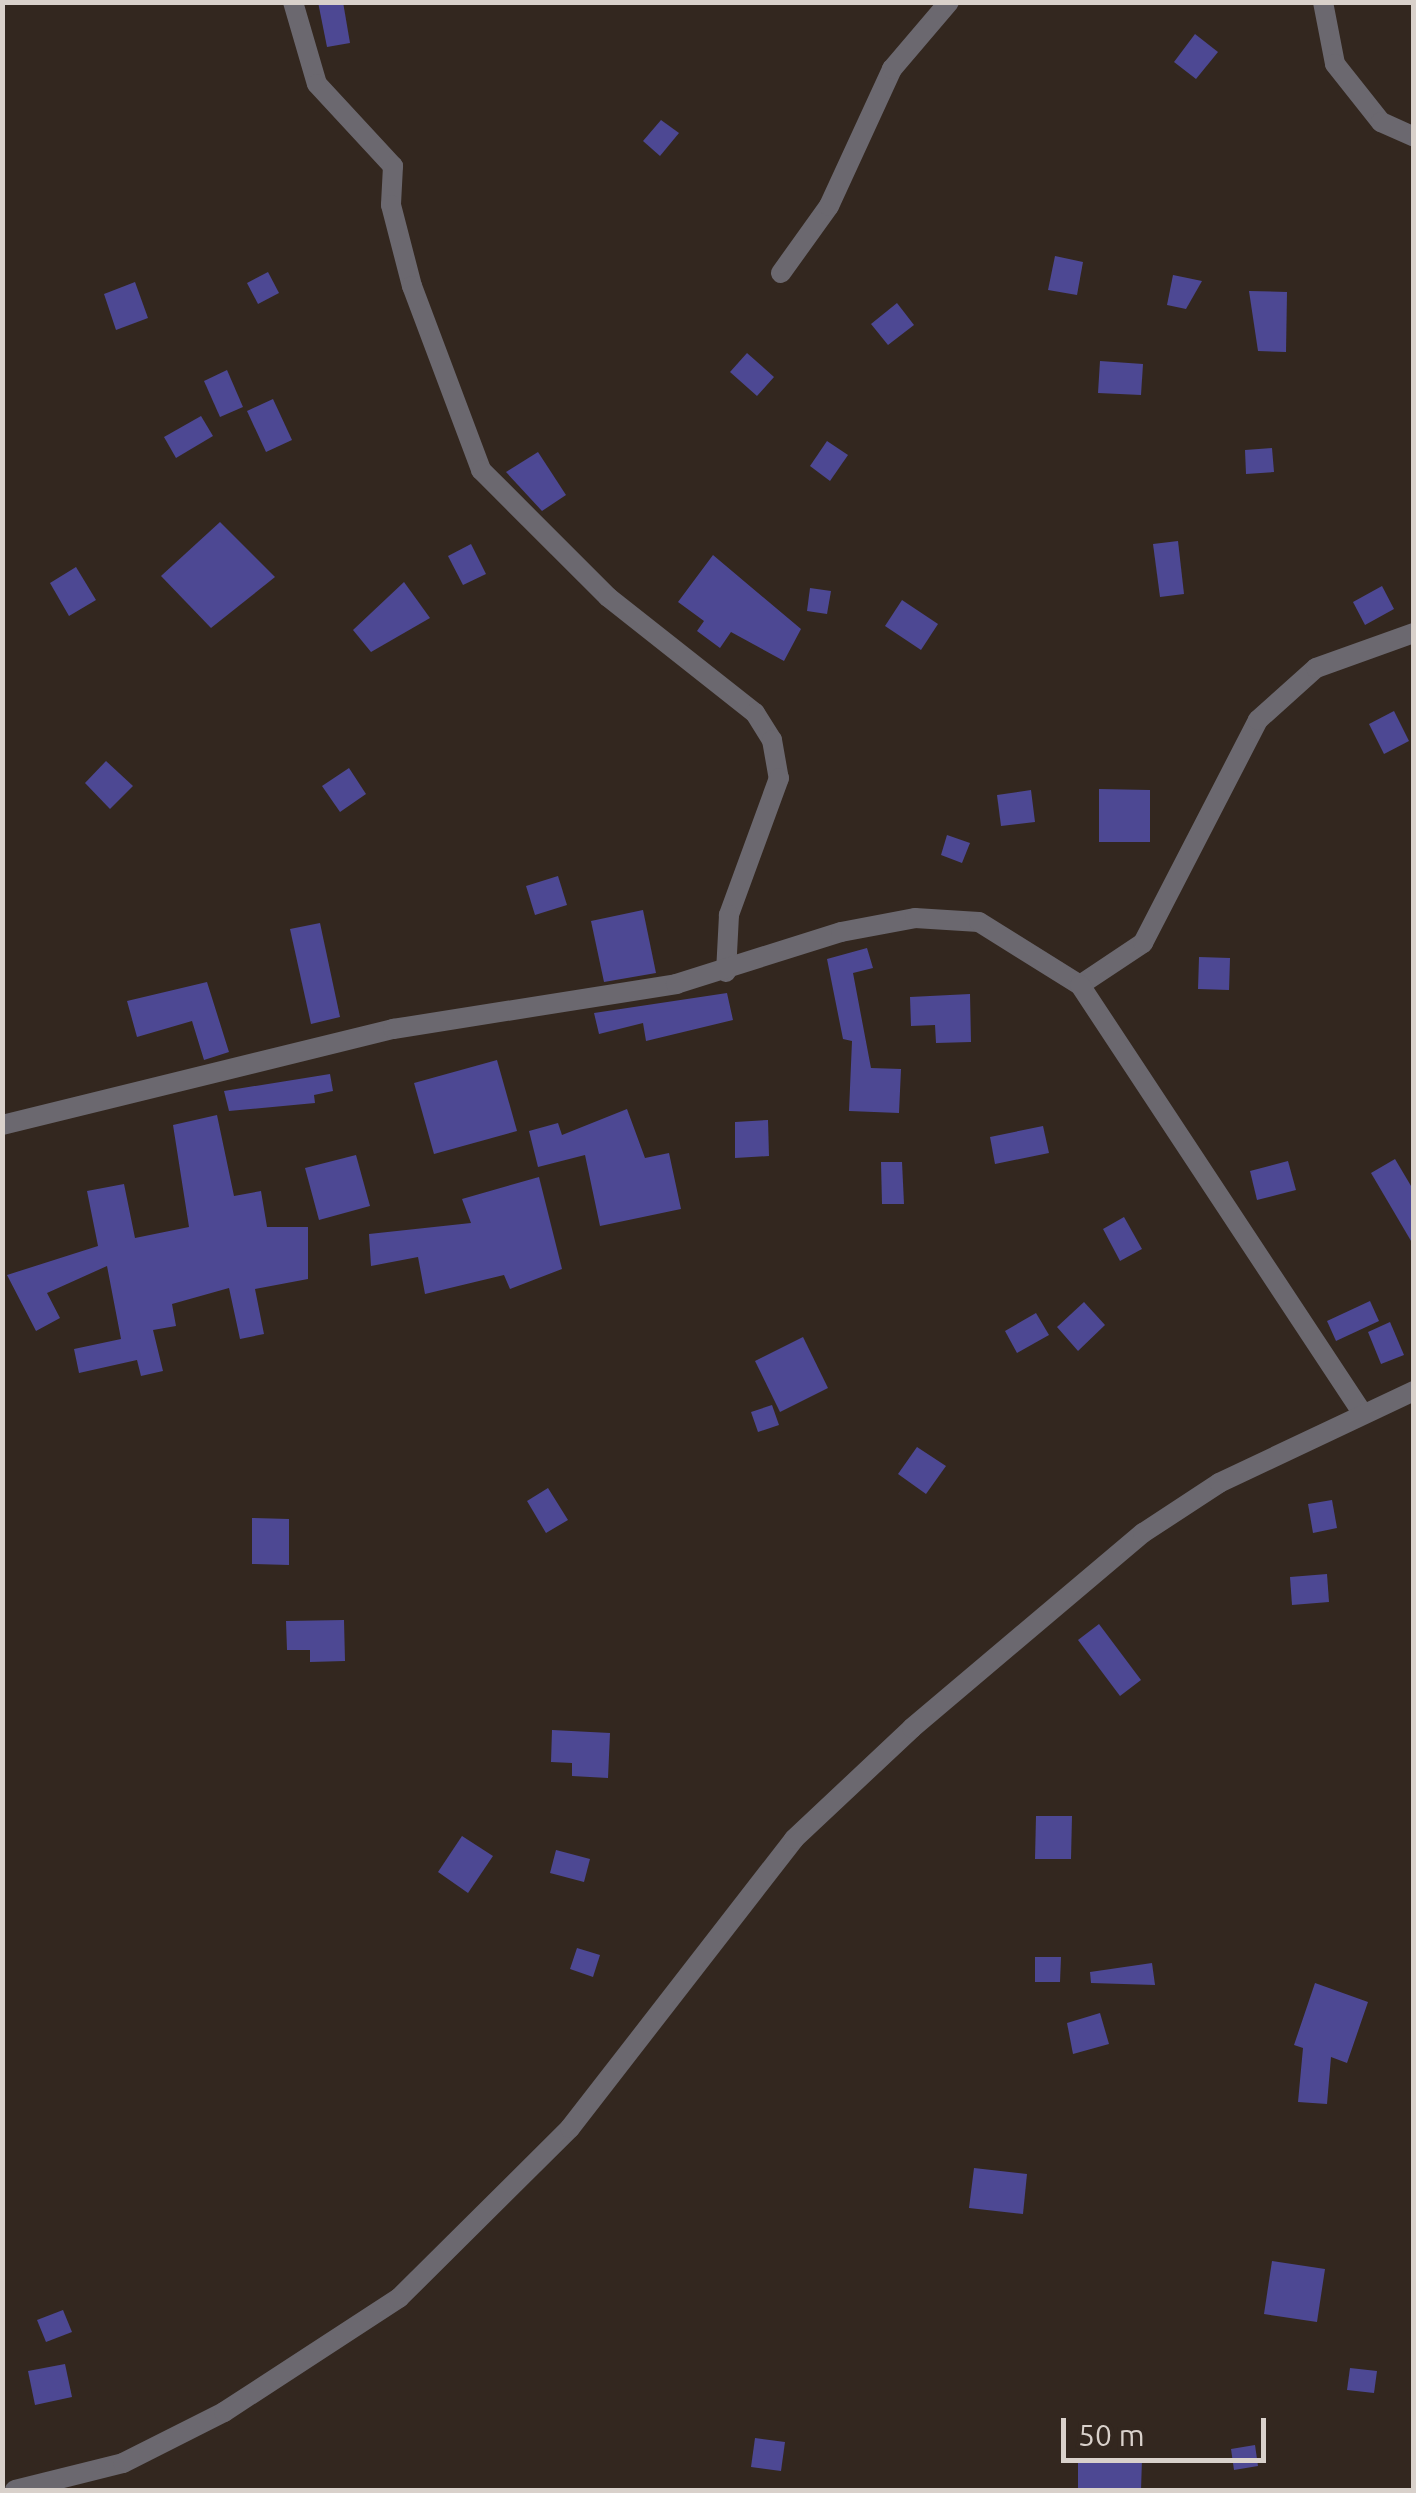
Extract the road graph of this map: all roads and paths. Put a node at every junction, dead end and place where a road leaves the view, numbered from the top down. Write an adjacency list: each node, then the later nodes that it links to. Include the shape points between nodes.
1 (293, 2): 7 (street, via 318,84 393,166 391,206 412,286 482,470 608,597 755,713 772,740 779,778 729,915)
2 (949, 2): 5 (street, via 892,68 829,206)
3 (1323, 2): 4 (street, via 1335,64 1381,122)
4 (1414, 137)
5 (781, 273)
6 (1414, 633): 8 (street, via 1316,668 1258,720 1143,943)
7 (726, 972): 8 (street, via 915,918 979,922); 9 (street, via 393,1028)
8 (1080, 985): 11 (street)
9 (2, 1125)
10 (1414, 1391): 11 (street)
11 (1363, 1414): 12 (street, via 1219,1483 1143,1532 912,1728 794,1840 570,2128 399,2298 224,2412 123,2464)
12 (15, 2490)

